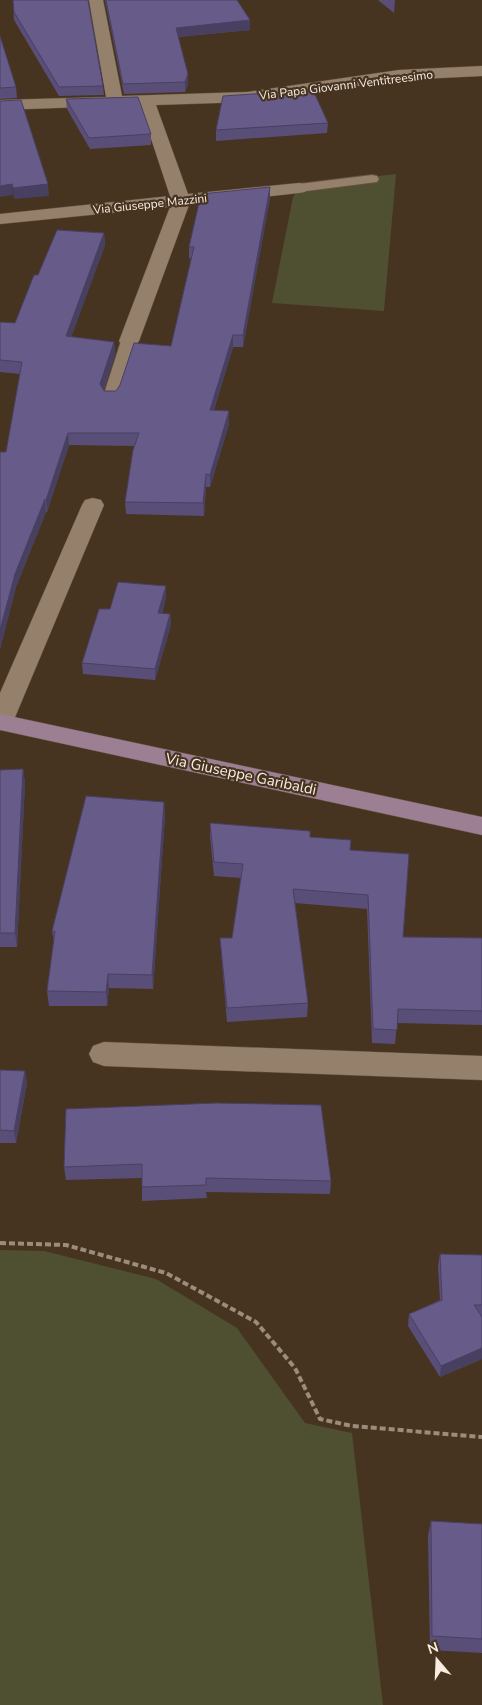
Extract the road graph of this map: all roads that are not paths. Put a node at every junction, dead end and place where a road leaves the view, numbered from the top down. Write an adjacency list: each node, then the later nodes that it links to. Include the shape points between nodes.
1 (96, 0): 4 (street)
2 (482, 70): 3 (street, Via Papa Giovanni Ventitreesimo, via 399,76 247,97)
3 (146, 99): 4 (street, Via Papa Giovanni Ventitreesimo); 8 (street)
4 (115, 100): 5 (street, Via Papa Giovanni Ventitreesimo)
5 (0, 105)
6 (372, 179): 7 (lane)
7 (299, 188): 8 (street, Via Giuseppe Mazzini)
8 (181, 201): 9 (street, Via Giuseppe Mazzini); 10 (street)
9 (0, 220)
10 (129, 341): 11 (lane)
11 (111, 397)
12 (93, 505): 13 (street)
13 (0, 722): 14 (street, Via Giuseppe Garibaldi)
14 (482, 826)
15 (104, 1054): 16 (street)
16 (482, 1068)

